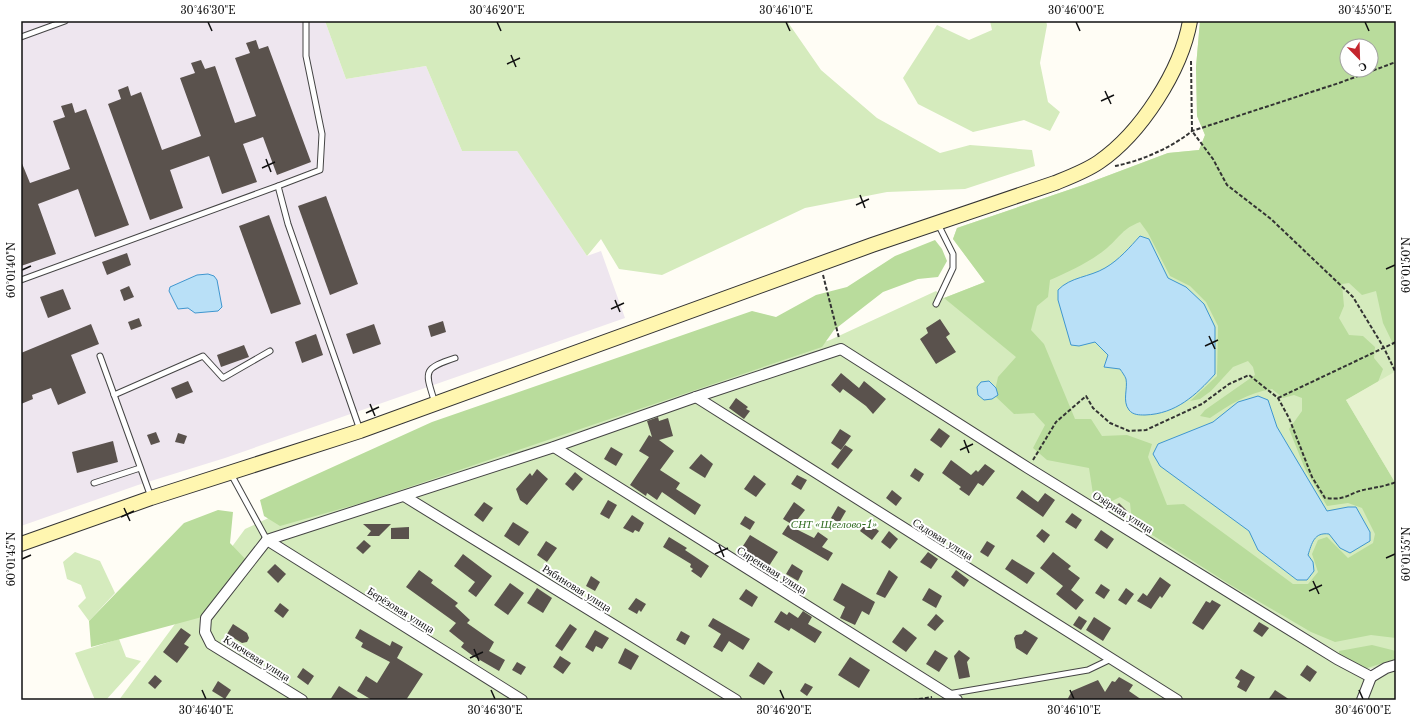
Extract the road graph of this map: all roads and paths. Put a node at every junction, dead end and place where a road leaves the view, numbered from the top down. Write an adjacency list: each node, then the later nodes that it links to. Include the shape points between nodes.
1 (65, 21): 4 (lane)
2 (306, 21): 9 (lane, via 306,56 322,134 320,170)
3 (1190, 21): 10 (main road, via 1182,51 1173,71 1147,113 1110,154 1082,172 1055,183)
4 (21, 36)
5 (1192, 58): 7 (path)
6 (1396, 62): 7 (path)
7 (1192, 131): 8 (path, via 1177,143 1125,164); 15 (path, via 1213,159 1226,184 1271,219 1353,297)
8 (1110, 167)
9 (278, 186): 12 (lane); 25 (lane, via 288,224)
10 (938, 224): 11 (main road); 13 (lane, via 953,254 953,268)
11 (820, 264): 16 (path); 24 (main road)
12 (21, 280)
13 (936, 304)
14 (1396, 342): 15 (path)
15 (1384, 348): 20 (path); 23 (path)
16 (841, 350): 22 (street); 28 (street, Озёрная улица)
17 (270, 351): 21 (lane, via 223,378 203,356)
18 (100, 356): 21 (lane)
19 (455, 358): 24 (lane, via 434,365 429,370 427,378)
20 (1396, 373)
21 (114, 395): 27 (lane)
22 (696, 397): 26 (street); 36 (street, Садовая улица)
23 (1278, 398): 28 (path, via 1249,374 1229,384 1202,404 1174,418 1146,430 1129,431 1110,423 1086,396 1056,422); 30 (path, via 1289,418 1312,477 1325,498 1339,500 1367,489)
24 (435, 403): 25 (main road)
25 (360, 430): 29 (main road)
26 (554, 447): 32 (street); 39 (street, Сиреневая улица)
27 (140, 468): 31 (lane); 33 (lane)
28 (1028, 468): 38 (street, Озёрная улица)
29 (230, 474): 33 (main road); 34 (lane)
30 (1396, 482)
31 (94, 483)
32 (404, 496): 34 (street); 42 (street, Рябиновая улица)
33 (151, 498): 35 (main road)
34 (266, 540): 40 (street, Ключевая улица, via 206,618 205,632 212,644); 41 (street, Берёзовая улица)
35 (21, 544)
36 (1111, 659): 39 (lane, via 1088,670); 44 (street, Садовая улица)
37 (1396, 665): 38 (street)
38 (1371, 677): 45 (street)
39 (948, 694): 43 (street, Сиреневая улица)
40 (302, 700)
41 (522, 700)
42 (736, 700)
43 (957, 700)
44 (1177, 700)
45 (1362, 700)

